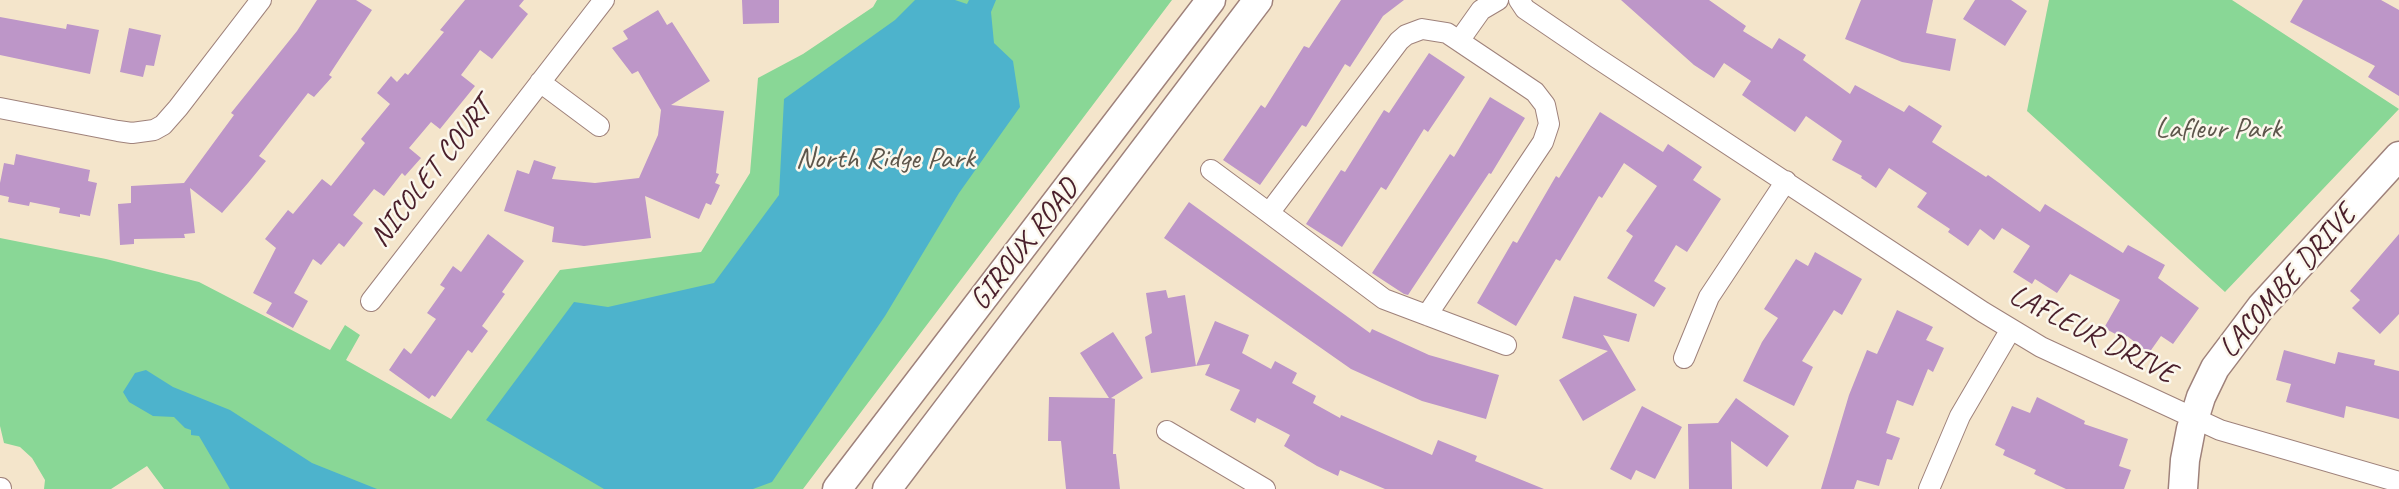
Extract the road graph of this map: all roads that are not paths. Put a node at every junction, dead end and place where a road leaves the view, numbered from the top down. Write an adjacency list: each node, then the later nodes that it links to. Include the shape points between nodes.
1 (261, 0): 9 (street, via 178,108 154,130 132,133)
2 (604, 0): 8 (street, NICOLET COURT)
3 (1211, 0): 23 (main road, GIROUX ROAD)
4 (1258, 0): 24 (main road, GIROUX ROAD)
5 (1498, 0): 7 (street, via 1481,10)
6 (1519, 0): 13 (street, LAFLEUR DRIVE, via 1525,9)
7 (1459, 41): 14 (street, via 1429,29 1413,32 1399,41); 16 (street, via 1535,92 1545,105 1549,124 1543,142)
8 (540, 82): 10 (street); 15 (street, NICOLET COURT)
9 (0, 108)
10 (599, 126)
11 (2399, 156): 20 (main road, LACOMBE DRIVE, via 2235,338 2211,375)
12 (1210, 170): 14 (street)
13 (1786, 181): 17 (street, LAFLEUR DRIVE); 19 (street, via 1709,297)
14 (1269, 213): 16 (street, via 1384,299)
15 (370, 301)
16 (1427, 315): 18 (street)
17 (2011, 329): 20 (street, LAFLEUR DRIVE, via 2076,366); 26 (street, via 1960,416)
18 (1506, 345)
19 (1684, 358)
20 (2194, 419): 22 (street, LAFLEUR DRIVE); 27 (main road, LACOMBE DRIVE)
21 (1167, 431): 25 (street)
22 (2399, 482)
23 (837, 489)
24 (887, 489)
25 (1265, 489)
26 (1929, 489)
27 (2183, 489)

